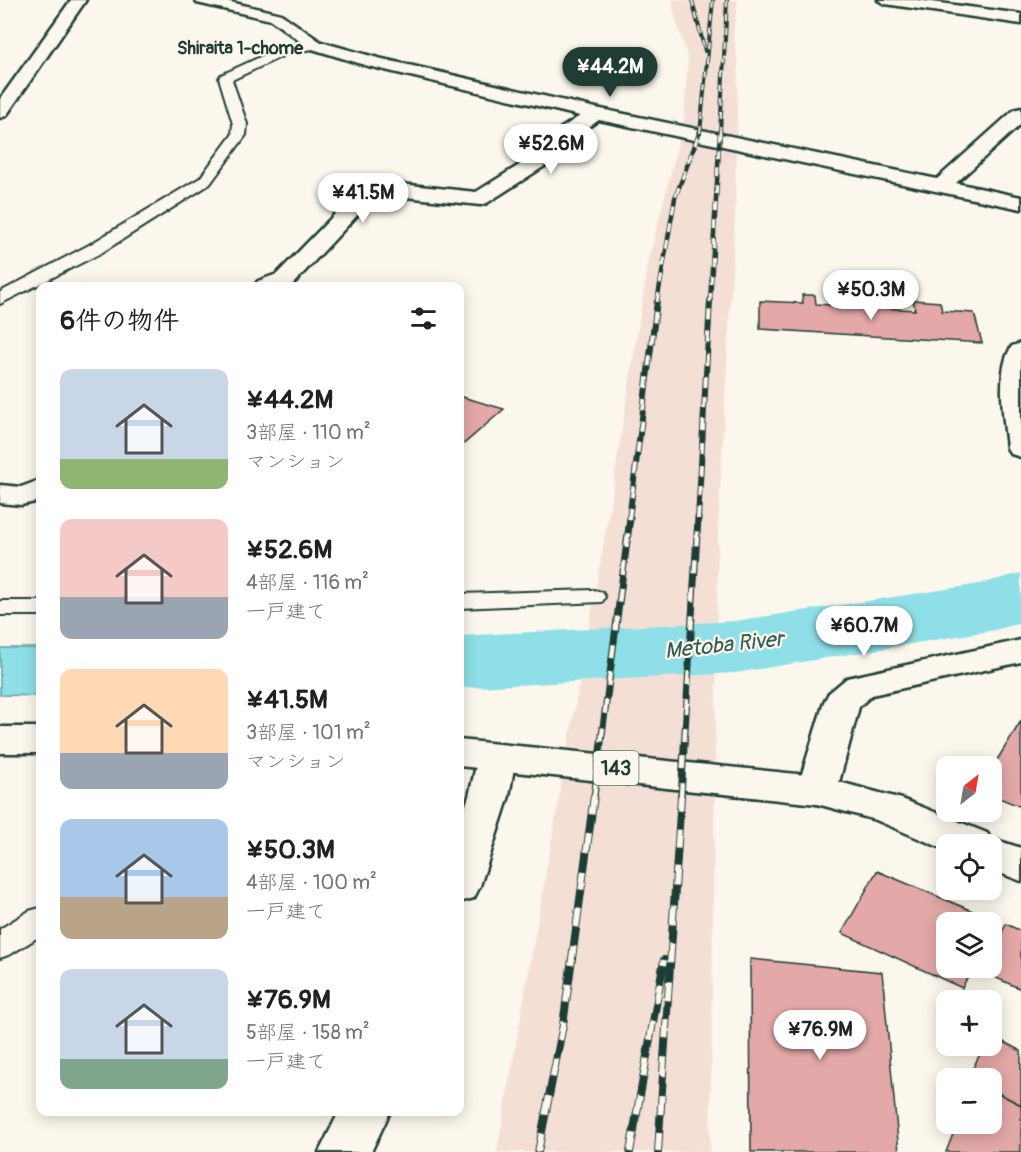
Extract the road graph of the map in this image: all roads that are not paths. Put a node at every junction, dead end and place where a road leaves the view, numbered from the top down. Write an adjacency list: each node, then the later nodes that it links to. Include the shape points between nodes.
1 (79, 0): 6 (main road)
2 (201, 0): 5 (main road, via 276,17)
3 (885, 0): 4 (main road)
4 (1021, 19)
5 (315, 45): 7 (main road); 12 (lane, via 286,50 225,78 240,124 239,135 205,180 94,249)
6 (0, 112)
7 (596, 114): 9 (main road); 11 (main road, via 559,138 544,158 480,199 372,187 285,279)
8 (1021, 114): 9 (main road)
9 (941, 186): 10 (main road)
10 (1021, 203)
11 (277, 282)
12 (0, 299)
13 (1021, 351): 14 (main road, via 1015,384)
14 (1021, 448)
15 (36, 492): 16 (main road, via 10,497)
16 (0, 494)
17 (593, 597): 18 (lane)
18 (464, 601)
19 (0, 608): 20 (lane)
20 (36, 608)
21 (1021, 651): 26 (main road, via 860,686 842,702)
22 (0, 740): 23 (main road)
23 (36, 740)
24 (464, 754): 25 (main road, 143)
25 (497, 757): 26 (main road, 143); 30 (main road, via 489,796)
26 (817, 790): 27 (main road, 143, via 888,809)
27 (948, 834)
28 (1002, 857): 29 (main road)
29 (1021, 865)
30 (464, 871)
31 (36, 922): 32 (lane)
32 (0, 945)
33 (363, 1116): 34 (main road)
34 (345, 1152)

